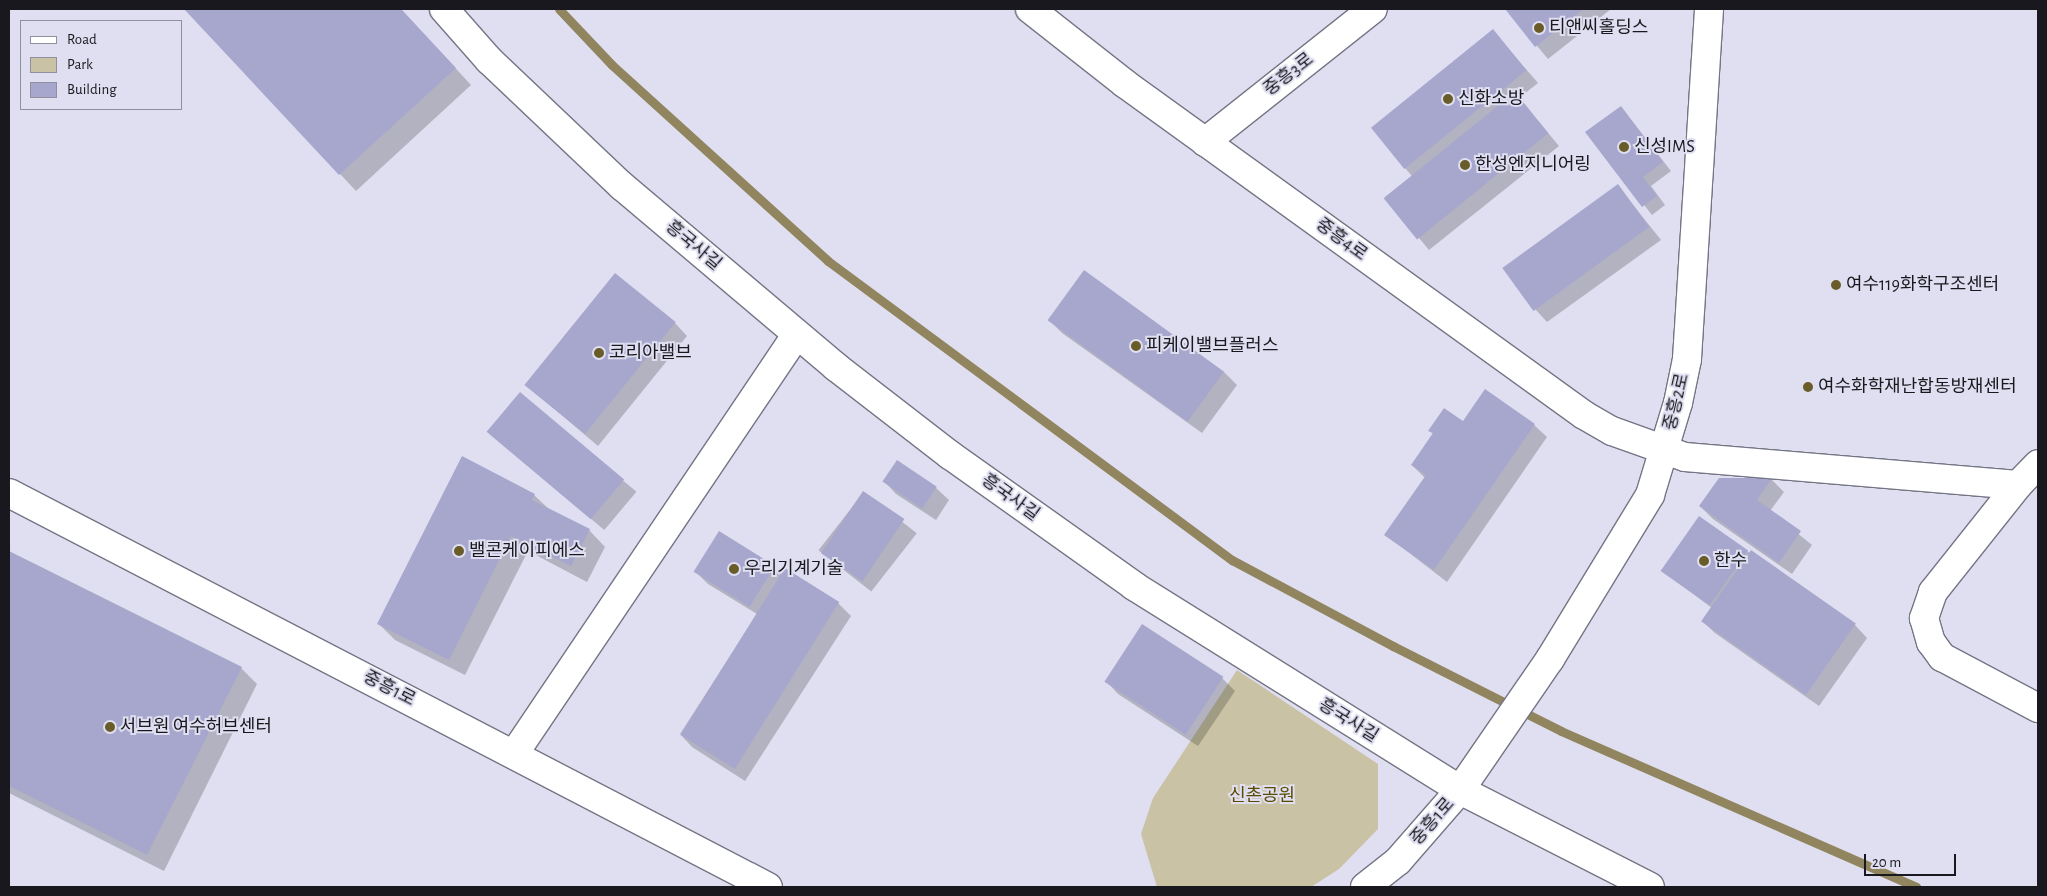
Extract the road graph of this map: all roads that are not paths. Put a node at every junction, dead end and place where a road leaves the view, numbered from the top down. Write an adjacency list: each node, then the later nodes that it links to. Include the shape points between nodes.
1 (444, 9): 6 (street, 흥국사길, via 489,60 622,186)
2 (1030, 9): 5 (street, 중흥4로)
3 (1373, 9): 5 (street, 중흥3로)
4 (1710, 9): 7 (street, 중흥2로, via 1686,359)
5 (1205, 142): 7 (street, 중흥4로, via 1584,414 1612,431)
6 (797, 334): 13 (street); 14 (street, 흥국사길, via 950,455 1126,580)
7 (1665, 452): 9 (street, 중흥4로, via 1685,457); 12 (street, 중흥2로, via 1650,495 1634,526)
8 (2038, 464): 9 (street)
9 (2018, 484): 11 (street, via 1933,592 1924,618 1931,642 1942,657)
10 (9, 493): 13 (street, 중흥1로)
11 (2038, 708)
12 (1491, 748): 14 (street, 중흥1로)
13 (514, 754): 15 (street, 중흥1로)
14 (1460, 790): 16 (street, 중흥1로, via 1398,861); 17 (street, 흥국사길)
15 (768, 887)
16 (1365, 887)
17 (1650, 887)

